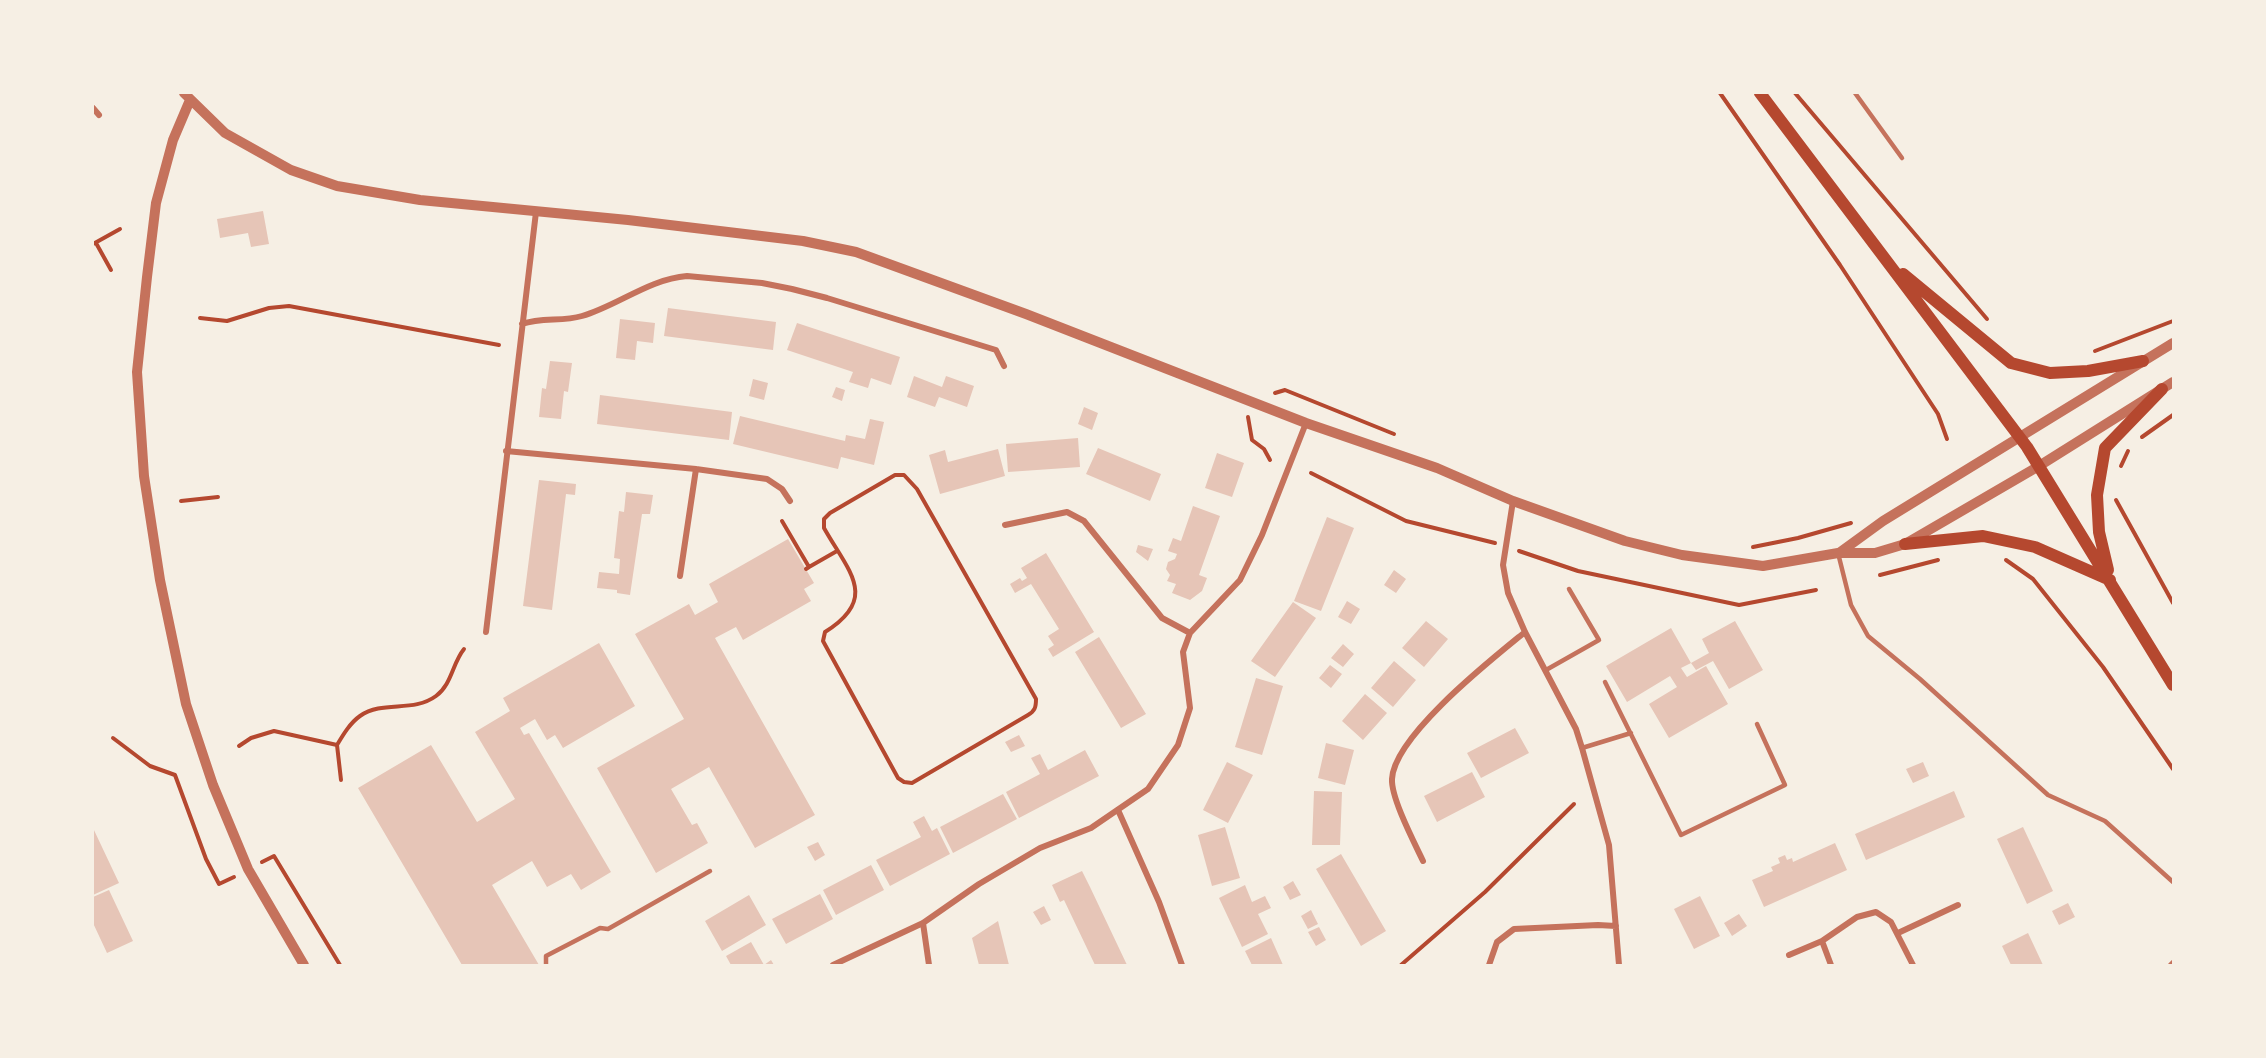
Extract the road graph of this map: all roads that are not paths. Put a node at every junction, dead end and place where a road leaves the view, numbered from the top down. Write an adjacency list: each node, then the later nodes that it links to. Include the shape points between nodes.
1 (1760, 93): 8 (main road)
2 (1855, 93): 6 (lane)
3 (187, 96): 7 (street, via 225,133 267,159 307,177 420,201); 47 (street, via 156,203 147,277 137,372 144,476 159,580 186,704 213,785 248,869)
4 (93, 108): 5 (street)
5 (99, 115)
6 (1902, 159)
7 (536, 212): 9 (street); 15 (street, via 803,241 856,252)
8 (1884, 258): 11 (main road, via 2011,363 2050,373 2088,372); 16 (main road)
9 (522, 324): 12 (street, via 582,316 660,282 687,276 762,284 828,298 996,350); 17 (street)
10 (2173, 344): 11 (street)
11 (2143, 361): 16 (street)
12 (1004, 366)
13 (2173, 382): 14 (street)
14 (2162, 388): 18 (street); 26 (main road, via 2105,448 2097,495 2099,532)
15 (1306, 423): 21 (street, via 1437,468); 30 (street, via 1240,580)
16 (2020, 438): 18 (main road); 24 (street, via 1883,521)
17 (506, 451): 19 (street); 28 (street)
18 (2039, 466): 23 (street); 26 (main road)
19 (696, 469): 20 (street, via 767,479 782,489); 25 (street)
20 (790, 501)
21 (1513, 501): 24 (street, via 1625,541 1682,555 1763,566); 29 (street, via 1503,566 1508,593)
22 (1005, 525): 30 (street, via 1067,512 1084,521 1162,618)
23 (1905, 544): 24 (street, via 1875,553); 26 (main road, via 1983,536 2035,547)
24 (1838, 553): 40 (lane, via 1851,605 1868,636 2048,795 2105,821)
25 (680, 576)
26 (2111, 581): 33 (main road)
27 (1569, 589): 31 (lane, via 1599,640)
28 (486, 632)
29 (1525, 632): 31 (street); 38 (street, via 1488,660 1401,752 1392,780)
30 (1190, 633): 37 (street, via 1183,652 1190,708 1178,745 1148,789)
31 (1546, 670): 36 (street)
32 (1605, 682): 35 (lane)
33 (2173, 685)
34 (1758, 724): 35 (lane, via 1785,785 1681,835)
35 (1631, 733): 36 (lane)
36 (1582, 748): 43 (street, via 1609,844)
37 (1118, 810): 42 (street, via 1091,828 1040,848); 51 (street)
38 (1423, 861)
39 (710, 871): 48 (lane, via 608,929 600,928 546,956)
40 (2173, 882)
41 (1958, 905): 44 (street)
42 (923, 923): 49 (street); 50 (street)
43 (1616, 926): 52 (street, via 1514,929 1497,942); 53 (street)
44 (1898, 933): 45 (street, via 1891,922 1876,912 1857,917); 55 (street)
45 (1822, 941): 46 (street); 54 (street)
46 (1789, 955)
47 (304, 965)
48 (546, 965)
49 (833, 965)
50 (929, 965)
51 (1182, 965)
52 (1489, 965)
53 (1619, 965)
54 (1831, 965)
55 (1913, 965)

